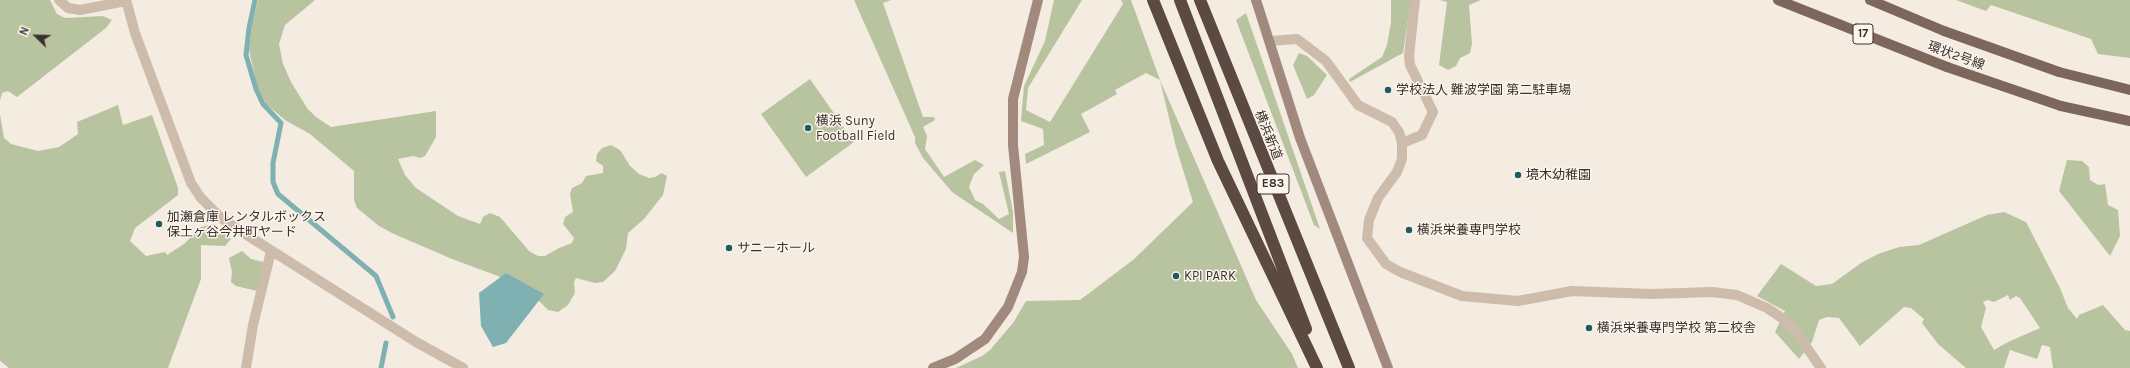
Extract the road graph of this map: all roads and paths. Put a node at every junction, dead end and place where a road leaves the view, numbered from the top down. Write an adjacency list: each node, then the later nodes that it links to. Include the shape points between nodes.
1 (59, 0): 10 (street, via 68,8 80,10)
2 (1038, 0): 18 (street, via 1013,99 1013,145 1024,257 1022,272 1008,307 985,339 955,359)
3 (1153, 0): 19 (highway, via 1218,160)
4 (1180, 0): 20 (highway, E83)
5 (1200, 0): 21 (highway, 横浜新道 / E83)
6 (1256, 0): 11 (street)
7 (1415, 0): 14 (street, via 1410,65 1433,112 1422,135)
8 (1778, 0): 13 (main road, 環状2号線 / 17, bridge, via 1947,67 2061,106)
9 (1870, 0): 12 (main road, 環状2号線, bridge, via 1944,32 2059,72)
10 (126, 1): 15 (street, via 135,33 191,183 201,198 221,218)
11 (1270, 41): 14 (street, via 1297,39 1326,61 1358,105 1392,122 1399,132); 22 (street, via 1300,138)
12 (2130, 90)
13 (2130, 121)
14 (1402, 144): 23 (street, via 1402,158 1397,172 1378,198 1369,220 1367,238 1386,264 1400,272 1462,296 1518,302 1572,291 1652,294 1724,292 1754,302 1782,318 1796,332)
15 (271, 251): 16 (street, via 253,325); 17 (street, via 416,342)
16 (246, 368)
17 (463, 368)
18 (933, 368)
19 (1317, 368)
20 (1321, 368)
21 (1348, 368)
22 (1388, 368)
23 (1821, 368)

